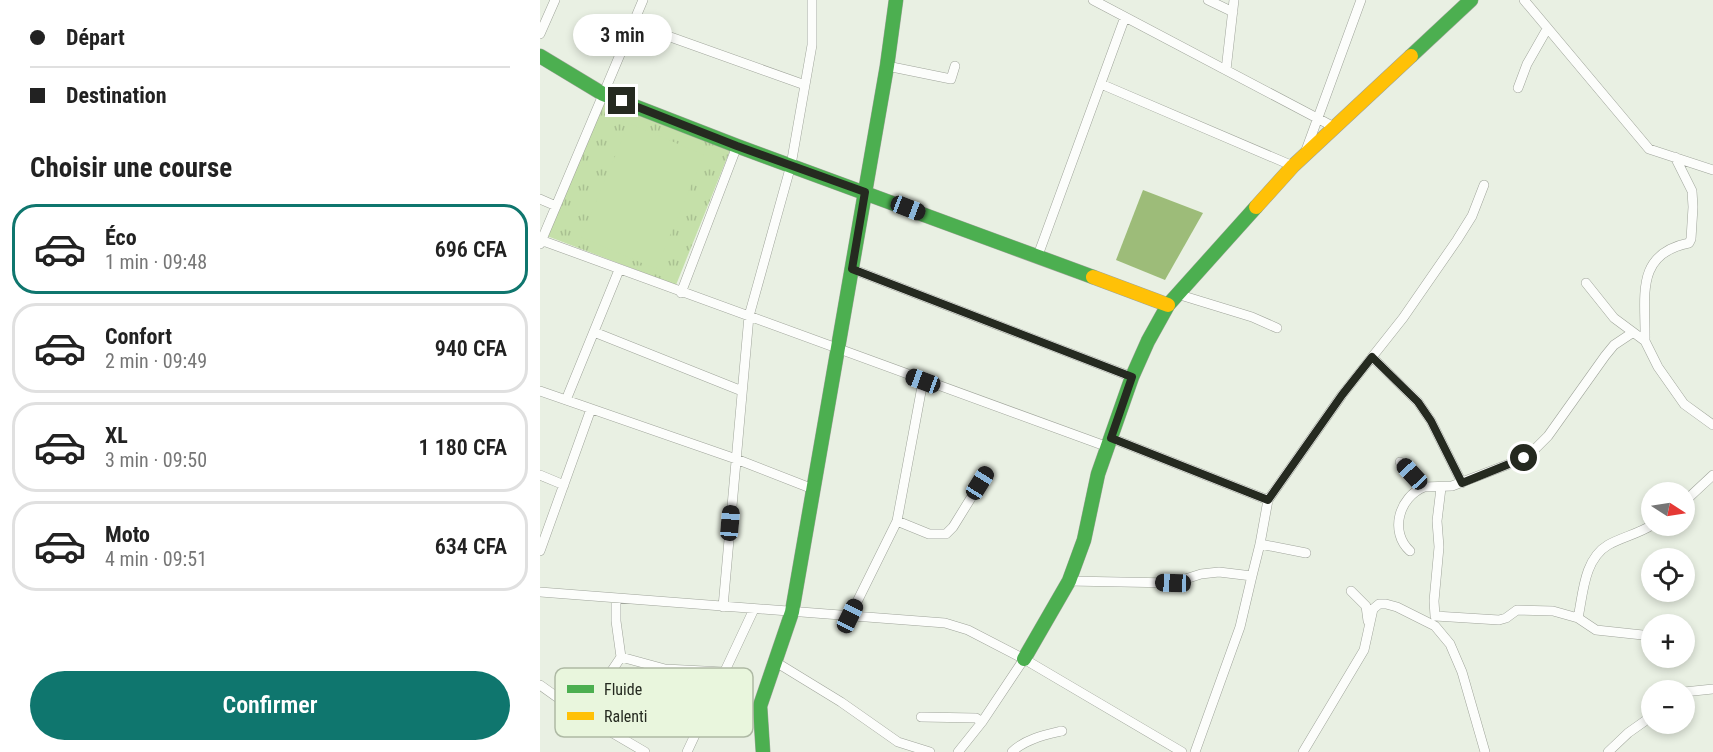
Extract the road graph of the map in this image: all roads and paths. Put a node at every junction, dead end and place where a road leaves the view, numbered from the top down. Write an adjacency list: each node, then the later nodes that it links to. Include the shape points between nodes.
1 (555, 0): 15 (street)
2 (643, 0): 13 (street)
3 (812, 0): 21 (street, via 813,45)
4 (896, 0): 17 (street)
5 (1093, 0): 12 (street)
6 (1208, 0): 11 (street)
7 (1234, 0): 11 (street)
8 (1361, 0): 24 (street)
9 (1471, 0): 25 (street)
10 (1524, 0): 14 (street)
11 (1233, 12): 19 (street)
12 (1125, 17): 19 (street); 20 (street)
13 (634, 24): 21 (street); 23 (street)
14 (1547, 29): 22 (street); 28 (street, via 1650,149)
15 (540, 34)
16 (540, 56): 23 (street)
17 (887, 66): 18 (street, via 951,79); 33 (street)
18 (955, 66)
19 (1226, 70): 24 (street)
20 (1101, 84): 30 (street); 37 (street)
21 (805, 85): 29 (street)
22 (1518, 88)
23 (603, 94): 26 (street); 35 (street)
24 (1317, 118): 25 (street); 27 (street)
25 (1334, 127): 27 (street)
26 (737, 146): 29 (street); 41 (street)
27 (1304, 155): 30 (street)
28 (1676, 157): 31 (street); 47 (street, via 1692,191 1691,239 1663,252 1651,266 1644,296)
29 (791, 165): 33 (street); 43 (street)
30 (1293, 166): 42 (street)
31 (1713, 170)
32 (1484, 185): 49 (street, via 1457,240)
33 (865, 192): 37 (street); 38 (street)
34 (540, 199): 35 (street)
35 (556, 206): 36 (street)
36 (540, 243): 39 (street)
37 (1037, 258): 42 (street)
38 (852, 269): 48 (street); 50 (street)
39 (619, 270): 41 (street); 45 (street)
40 (1586, 283): 46 (street, via 1614,318)
41 (681, 292): 43 (street)
42 (1172, 299): 44 (street, via 1252,317); 50 (street)
43 (749, 316): 48 (street); 53 (street)
44 (1277, 328)
45 (594, 332): 53 (street); 54 (street)
46 (1632, 333): 47 (street); 63 (street, via 1614,345 1535,449 1517,461)
47 (1645, 341): 56 (street, via 1678,397)
48 (838, 349): 51 (street); 67 (street)
49 (1372, 357): 63 (street, via 1418,402); 69 (street)
50 (1132, 377): 57 (street)
51 (923, 381): 57 (street); 70 (street)
52 (540, 391): 54 (street)
53 (742, 391): 58 (street)
54 (566, 400): 55 (street)
55 (591, 409): 58 (street); 64 (street)
56 (1713, 425)
57 (1110, 443): 69 (street); 78 (street)
58 (736, 459): 67 (street); 82 (street)
59 (1400, 462): 65 (street)
60 (987, 472): 70 (street, via 946,534 929,534)
61 (540, 475): 64 (street)
62 (1713, 475): 68 (street)
63 (1462, 483): 66 (street)
64 (564, 485): 71 (street)
65 (1424, 488): 66 (street); 75 (street, via 1407,500 1399,522 1400,540)
66 (1441, 488): 88 (street)
67 (813, 489): 85 (street)
68 (1695, 492)
69 (1268, 500): 73 (street)
70 (897, 521): 86 (street)
71 (544, 528): 74 (street)
72 (1641, 530): 87 (street, via 1608,545 1590,564)
73 (1260, 544): 76 (street); 77 (street)
74 (540, 551)
75 (1410, 551)
76 (1306, 553)
77 (1252, 576): 78 (street, via 1219,572 1173,583); 113 (street, via 1240,627)
78 (1069, 581): 91 (street)
79 (1351, 591): 83 (street)
80 (540, 592): 81 (street)
81 (616, 598): 82 (street); 90 (street)
82 (723, 607): 84 (street)
83 (1370, 607): 88 (street, via 1392,605); 114 (street, via 1364,650)
84 (754, 609): 85 (street); 95 (street)
85 (792, 612): 86 (street); 92 (street)
86 (850, 616): 91 (street, via 945,623 968,630)
87 (1578, 618): 88 (street, via 1566,613 1522,609 1499,620); 89 (street, via 1596,630)
88 (1435, 621): 115 (street, via 1456,656)
89 (1641, 635)
90 (621, 657): 93 (street); 94 (street)
91 (1024, 659): 101 (street); 112 (street)
92 (774, 661): 108 (street, via 760,706); 109 (street, via 898,742)
93 (614, 668)
94 (661, 668)
95 (726, 668)
96 (540, 685): 99 (street)
97 (1713, 689): 98 (street)
98 (1695, 691)
99 (555, 696)
100 (921, 717): 101 (street, via 976,718)
101 (982, 722): 110 (street)
102 (1641, 724): 116 (street)
103 (1062, 731): 111 (street, via 1038,737)
104 (619, 737): 106 (street)
105 (694, 737): 107 (street)
106 (645, 752)
107 (687, 752)
108 (763, 752)
109 (930, 752)
110 (958, 752)
111 (1012, 752)
112 (1182, 752)
113 (1195, 752)
114 (1303, 752)
115 (1485, 752)
116 (1608, 752)

